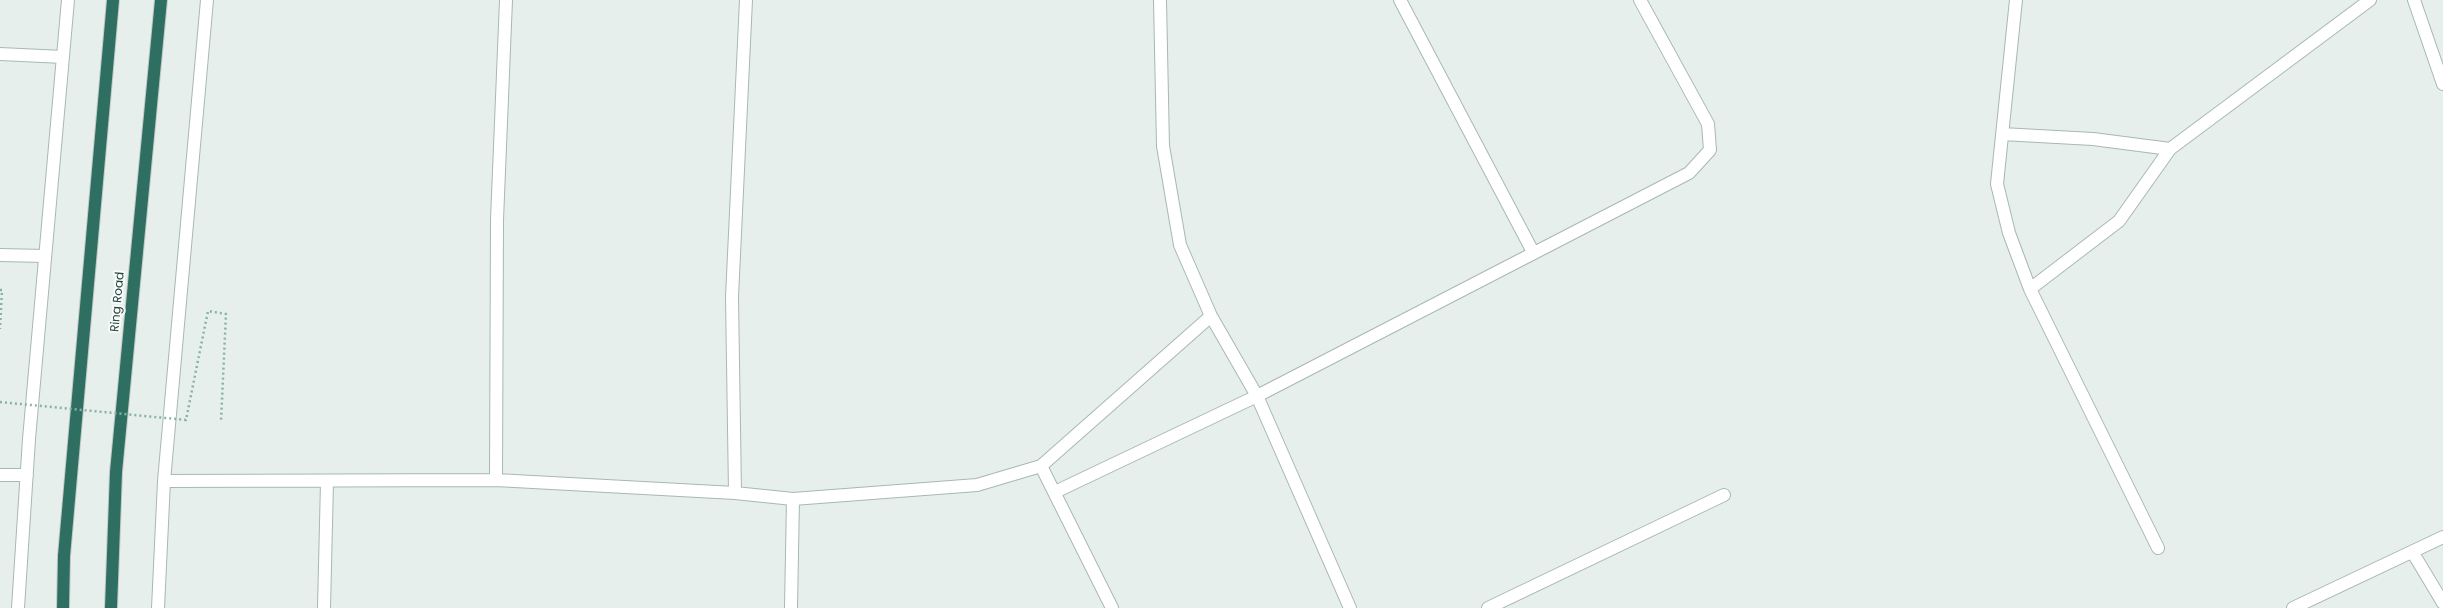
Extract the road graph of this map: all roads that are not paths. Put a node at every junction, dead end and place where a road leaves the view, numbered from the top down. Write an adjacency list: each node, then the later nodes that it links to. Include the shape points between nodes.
1 (68, 0): 14 (street)
2 (113, 0): 39 (highway, via 64,556)
3 (161, 0): 40 (highway, Ring Road, via 116,472)
4 (207, 0): 28 (street)
5 (506, 0): 27 (street, via 498,220)
6 (746, 0): 31 (street, via 732,297)
7 (1160, 0): 22 (street, via 1164,154 1180,245)
8 (1400, 0): 18 (street)
9 (1640, 0): 18 (street, via 1708,124 1710,150 1689,173)
10 (2016, 0): 16 (street)
11 (2414, 0): 15 (street)
12 (2365, 1): 17 (street)
13 (0, 54): 14 (street)
14 (63, 57): 20 (street)
15 (2443, 84)
16 (2002, 134): 17 (street, via 2093,139); 21 (street, via 1997,184 2009,233)
17 (2170, 149): 21 (street, via 2119,221)
18 (1533, 252): 23 (street)
19 (0, 255): 20 (street)
20 (45, 256): 26 (street)
21 (2030, 289): 35 (street)
22 (1211, 316): 23 (street); 24 (street)
23 (1257, 396): 30 (street); 45 (street)
24 (1041, 466): 30 (street); 33 (street, via 977,485)
25 (0, 475): 26 (street)
26 (27, 475): 38 (street)
27 (496, 480): 29 (street); 31 (street)
28 (164, 481): 29 (street); 41 (street)
29 (327, 482): 42 (street)
30 (1055, 492): 44 (street)
31 (735, 493): 33 (street)
32 (1724, 495): 46 (street)
33 (793, 499): 43 (street)
34 (2443, 537): 36 (street)
35 (2158, 548)
36 (2413, 553): 37 (street); 47 (street)
37 (2443, 603)
38 (18, 608)
39 (63, 608)
40 (111, 608)
41 (158, 608)
42 (324, 608)
43 (791, 608)
44 (1112, 608)
45 (1350, 608)
46 (1488, 608)
47 (2293, 608)

